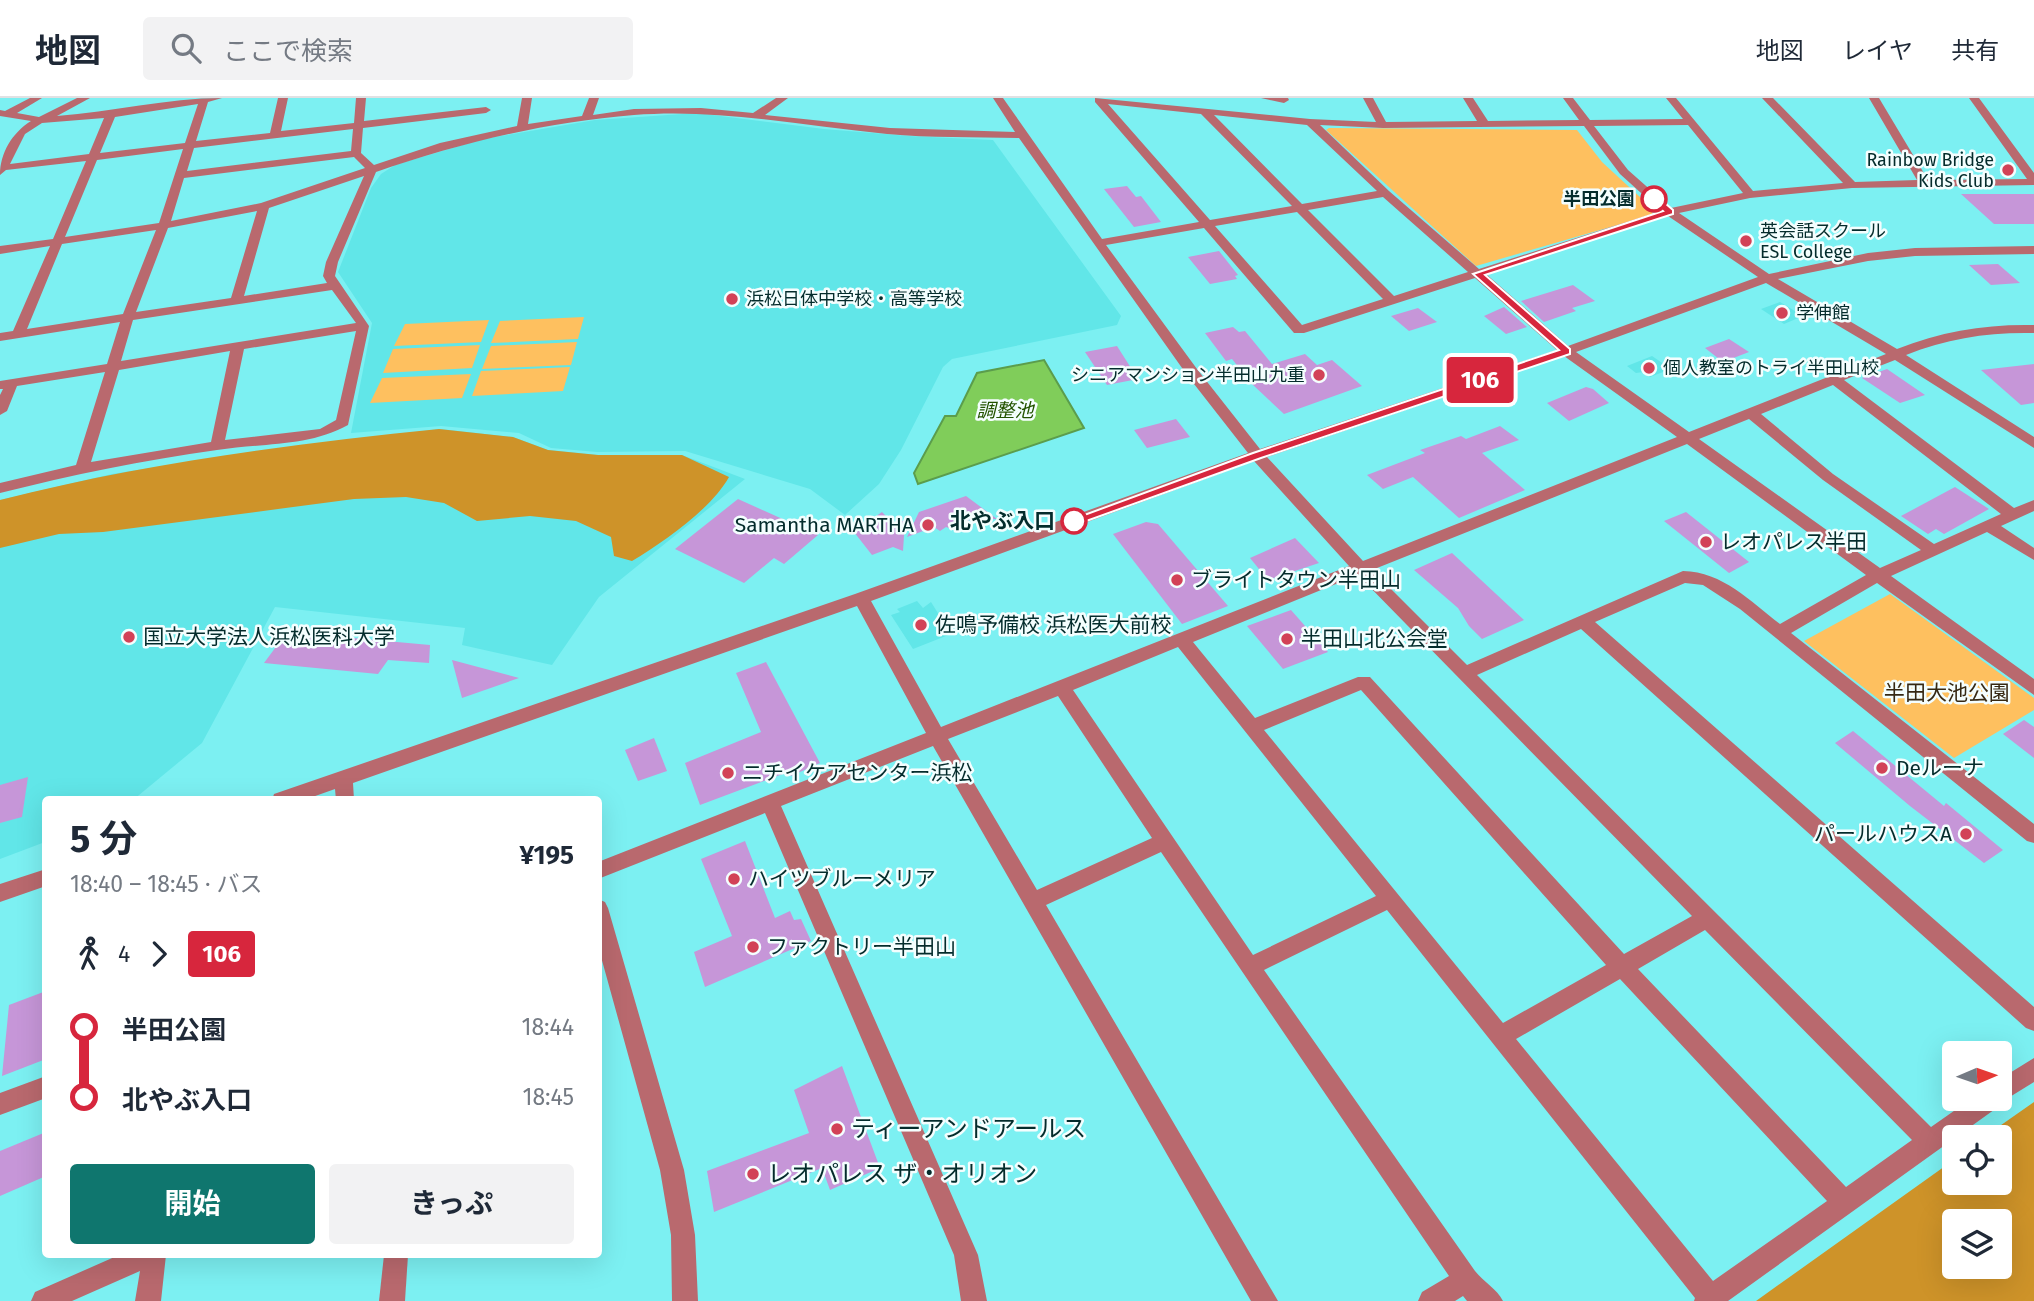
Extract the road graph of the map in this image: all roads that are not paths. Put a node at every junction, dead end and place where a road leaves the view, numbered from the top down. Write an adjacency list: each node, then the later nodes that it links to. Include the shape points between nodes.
1 (37, 98): 25 (street)
2 (85, 98): 29 (street)
3 (217, 98): 21 (street)
4 (283, 98): 37 (street)
5 (361, 98): 32 (street)
6 (487, 98): 22 (street)
7 (527, 98): 36 (street)
8 (594, 98): 28 (street)
9 (659, 98): 23 (street)
10 (783, 98): 27 (street)
11 (998, 98): 38 (street)
12 (1266, 98): 13 (street)
13 (1283, 98)
14 (1368, 98): 34 (street)
15 (1468, 98): 35 (street)
16 (1568, 98): 33 (street)
17 (1671, 98): 31 (street)
18 (1767, 98): 48 (street)
19 (1874, 98): 47 (street)
20 (1975, 98): 46 (street)
21 (204, 100): 26 (street); 40 (street)
22 (485, 110): 32 (street); 39 (street)
23 (652, 110): 27 (street); 28 (street)
24 (1204, 111): 30 (street); 52 (street); 54 (street, via 1099,100)
25 (3, 114): 29 (street)
26 (111, 114): 29 (street); 42 (street)
27 (756, 116): 38 (street, via 890,131)
28 (586, 119): 36 (street)
29 (40, 120): 43 (street, via 21,132)
30 (1310, 122): 34 (street); 49 (street)
31 (1692, 122): 33 (street); 50 (street)
32 (358, 123): 37 (street); 41 (street)
33 (1586, 124): 35 (street); 53 (street, via 1625,172)
34 (1383, 125): 35 (street)
35 (1485, 125)
36 (522, 128): 39 (street)
37 (275, 133): 40 (street)
38 (1021, 135): 57 (street)
39 (482, 136): 44 (street)
40 (189, 144): 42 (street); 45 (street)
41 (356, 154): 44 (street); 45 (street)
42 (93, 156): 43 (street); 56 (street)
43 (1, 169)
44 (372, 169): 51 (street); 62 (street, via 331,262 329,276)
45 (179, 175): 55 (street)
46 (2034, 182): 47 (street)
47 (1924, 183): 48 (street)
48 (1852, 185): 50 (street)
49 (1385, 193): 52 (street); 60 (street)
50 (1751, 195): 53 (street)
51 (264, 206): 55 (street); 63 (street)
52 (1297, 208): 54 (street); 64 (street)
53 (1670, 212): 60 (street); 61 (street)
54 (1206, 225): 57 (street); 64 (street, via 1299,330)
55 (163, 227): 56 (street); 65 (street)
56 (57, 242): 58 (street); 68 (street)
57 (1100, 243): 81 (street)
58 (0, 250)
59 (2034, 250): 61 (street, via 1868,257)
60 (1478, 274): 64 (street); 71 (street)
61 (1767, 278): 71 (street); 72 (street)
62 (334, 286): 63 (street); 66 (street)
63 (237, 300): 65 (street)
64 (1391, 300)
65 (128, 317): 68 (street); 73 (street)
66 (363, 326): 70 (street); 80 (street, via 343,422 323,433)
67 (2034, 329): 72 (street, via 1961,332)
68 (19, 334): 69 (street)
69 (0, 337)
70 (239, 346): 73 (street); 80 (street)
71 (1566, 351): 78 (street); 81 (street)
72 (1897, 355): 74 (street); 79 (street)
73 (114, 367): 75 (street); 82 (street)
74 (1835, 380): 77 (street); 85 (street)
75 (6, 384): 76 (street)
76 (0, 411)
77 (1751, 413): 78 (street); 87 (street, via 1828,477)
78 (1688, 438): 89 (street); 90 (street)
79 (2034, 443)
80 (217, 445): 82 (street)
81 (1257, 456): 89 (street); 91 (street)
82 (82, 468): 83 (street)
83 (0, 488)
84 (2034, 505): 85 (street)
85 (2012, 514): 86 (street)
86 (1989, 526): 87 (street); 88 (street)
87 (1934, 551): 90 (street)
88 (2034, 555)
89 (1359, 567): 94 (street); 95 (street)
90 (1877, 576): 93 (street); 97 (street)
91 (861, 598): 99 (street); 100 (street)
92 (1583, 621): 93 (street, via 1693,575 1714,582); 95 (street); 115 (street)
93 (1779, 632): 104 (street)
94 (1181, 639): 96 (street); 98 (street)
95 (1464, 673): 111 (street)
96 (1062, 688): 99 (street); 105 (street)
97 (2034, 688)
98 (1252, 727): 109 (street); 114 (street, via 1364,682)
99 (937, 736): 103 (street); 110 (street)
100 (343, 779): 101 (street); 102 (street)
101 (293, 796)
102 (345, 796)
103 (771, 804): 106 (street); 133 (street, via 966,1255)
104 (2034, 835)
105 (1164, 841): 110 (street); 113 (street)
106 (602, 869)
107 (42, 878): 108 (street)
108 (0, 893)
109 (1391, 898): 113 (street); 116 (street)
110 (1033, 902): 134 (street)
111 (1709, 917): 114 (street); 122 (street)
112 (602, 922): 132 (street, via 673,1170 683,1235)
113 (1249, 967): 127 (street)
114 (1622, 967): 116 (street); 123 (street)
115 (2034, 1021)
116 (1501, 1036): 128 (street)
117 (2034, 1069): 118 (street)
118 (2012, 1084)
119 (42, 1088): 120 (street)
120 (0, 1104)
121 (1972, 1111): 122 (street)
122 (1928, 1141): 123 (street)
123 (1844, 1202): 128 (street)
124 (139, 1258): 129 (street)
125 (154, 1258): 130 (street)
126 (396, 1258): 131 (street)
127 (1466, 1280): 135 (street); 136 (street)
128 (1709, 1300)
129 (44, 1301)
130 (148, 1301)
131 (392, 1301)
132 (685, 1301)
133 (974, 1301)
134 (1265, 1301)
135 (1431, 1301)
136 (1490, 1301)

